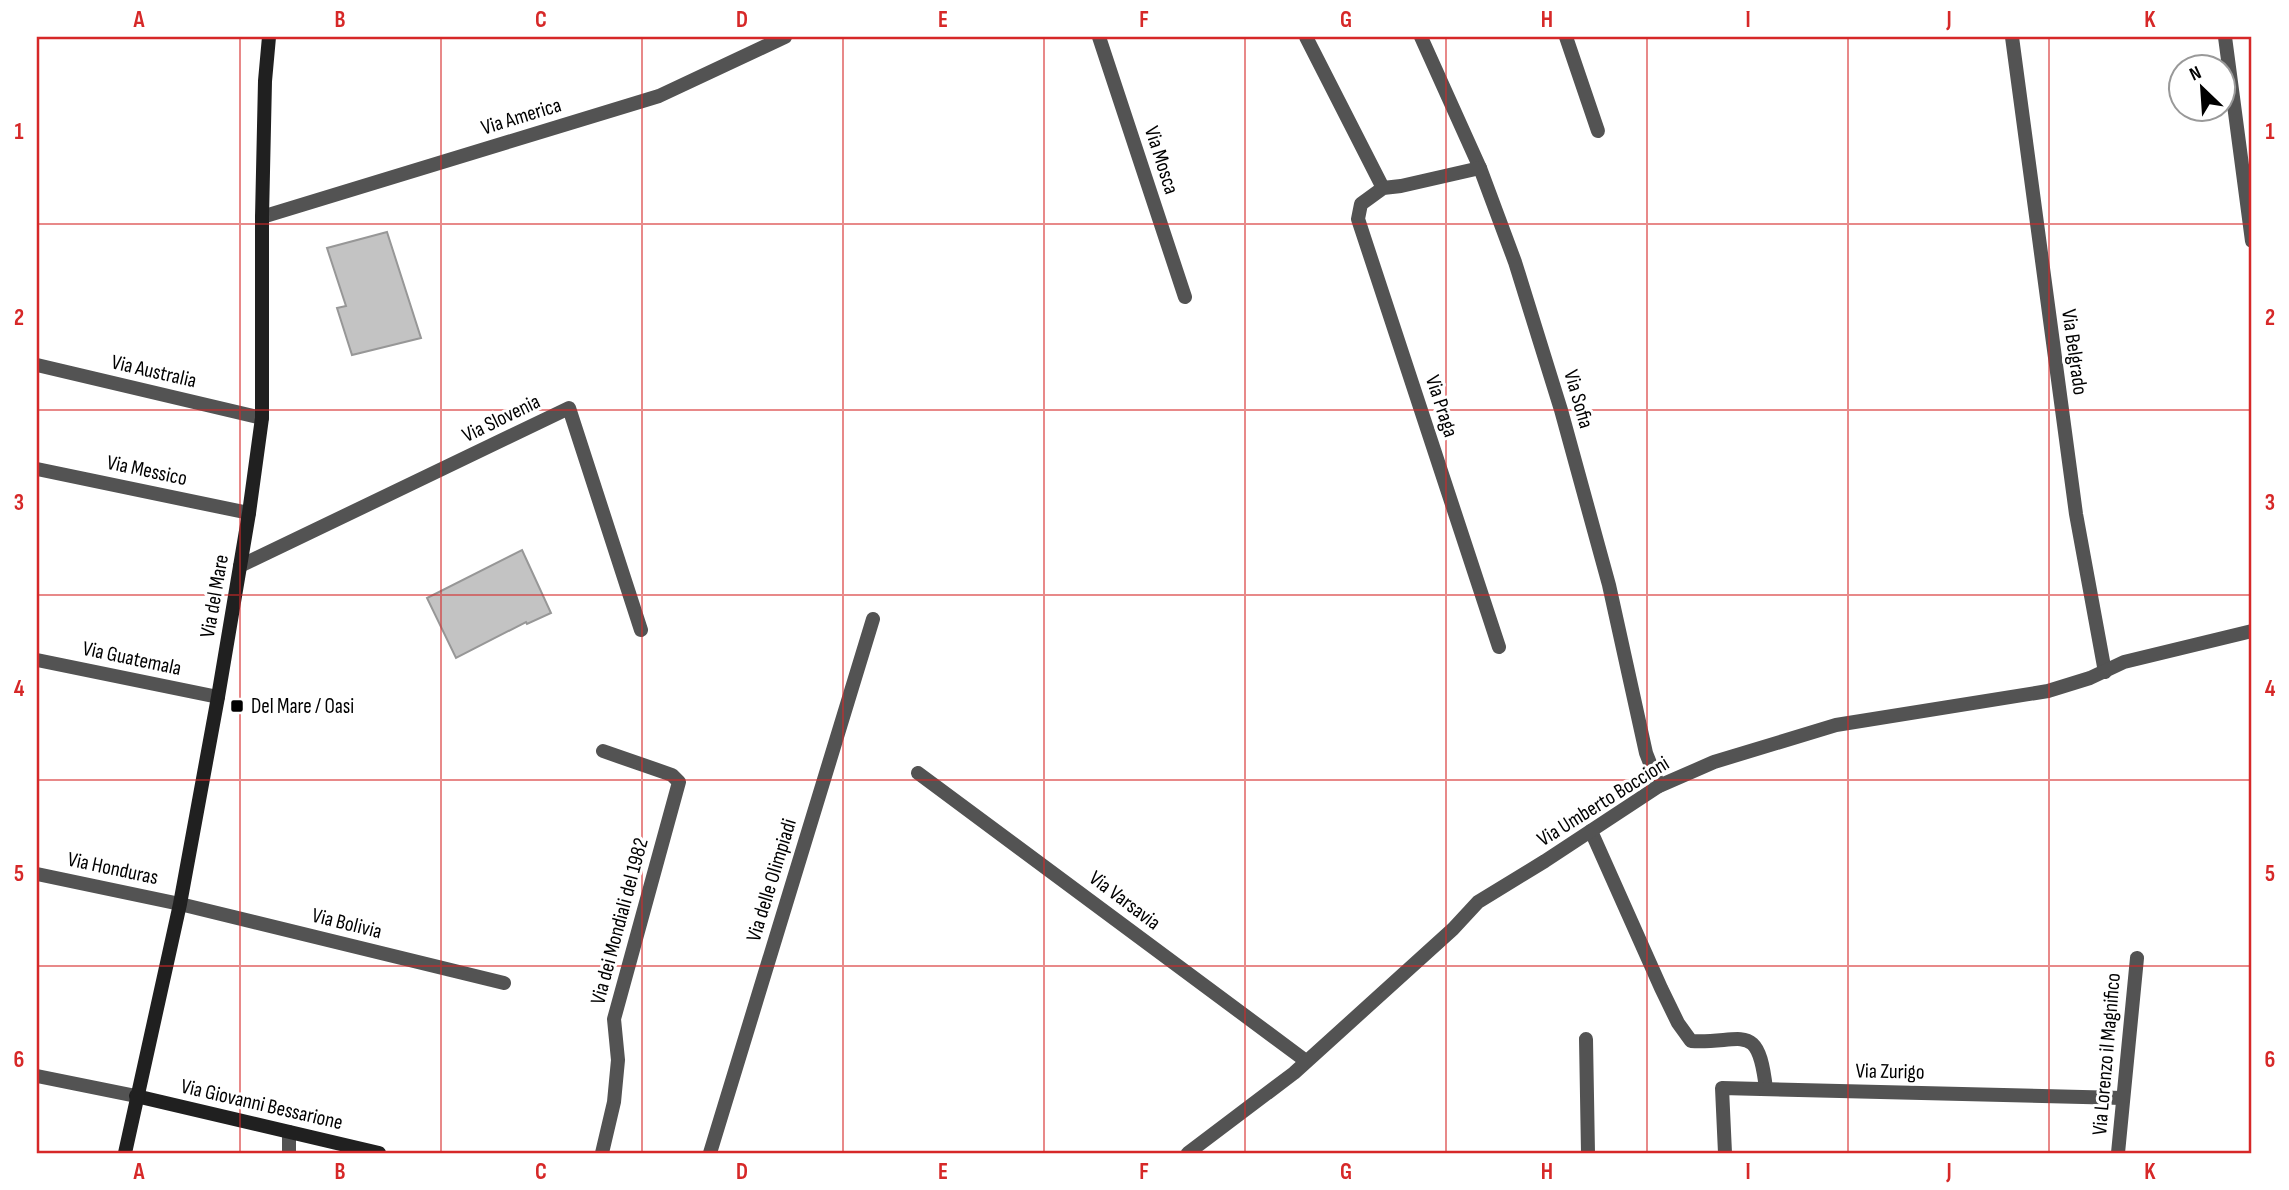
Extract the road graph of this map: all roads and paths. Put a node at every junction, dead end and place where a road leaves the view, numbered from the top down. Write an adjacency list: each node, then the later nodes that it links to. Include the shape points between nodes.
1 (269, 37): 12 (street, Via del Mare)
2 (785, 37): 12 (street, Via America, via 659,96)
3 (1098, 37): 14 (street, Via Mosca)
4 (1306, 37): 11 (street)
5 (1420, 37): 10 (street, Via Sofia)
6 (1566, 37): 9 (street)
7 (2012, 37): 25 (street, Via Belgrado, via 2076,514)
8 (2225, 37): 13 (street)
9 (1598, 131)
10 (1480, 168): 11 (street); 29 (street, Via Sofia, via 1561,410 1609,585 1646,753)
11 (1382, 188): 23 (street, Via Praga, via 1361,204 1358,219)
12 (262, 216): 16 (street, Via del Mare)
13 (2252, 242)
14 (1185, 297)
15 (37, 365): 16 (street, Via Australia)
16 (262, 418): 18 (street, Via del Mare)
17 (37, 469): 18 (street, Via Messico)
18 (249, 513): 19 (street, Via del Mare)
19 (240, 566): 21 (street, Via Slovenia, via 569,408); 26 (street, Via del Mare)
20 (873, 619): 46 (street, Via delle Olimpiadi)
21 (641, 630)
22 (2252, 631): 25 (street, Via Umberto Boccioni, via 2124,662)
23 (1499, 647)
24 (37, 660): 26 (street, Via Guatemala)
25 (2105, 672): 29 (street, Via Umberto Boccioni, via 2048,691 1836,726 1714,762)
26 (218, 697): 32 (street, Via del Mare)
27 (603, 751): 45 (street, Via dei Mondiali del 1982, via 672,775 679,782 614,1019 618,1060)
28 (918, 773): 36 (street, Via Varsavia)
29 (1660, 786): 30 (street, Via Umberto Boccioni)
30 (1591, 831): 36 (street, Via Umberto Boccioni, via 1478,902); 38 (street, via 1678,1023 1691,1041 1739,1037 1754,1045 1763,1061)
31 (37, 874): 32 (street, Via Honduras)
32 (180, 904): 34 (street, Via Bolivia); 39 (street, Via del Mare)
33 (2137, 958): 40 (street, Via Lorenzo il Magnifico)
34 (504, 983)
35 (1586, 1038): 48 (street)
36 (1307, 1061): 47 (street, Via Umberto Boccioni)
37 (37, 1076): 39 (street)
38 (1766, 1089): 40 (street, Via Zurigo); 49 (street, Via Zurigo, via 1722,1088)
39 (136, 1096): 41 (street, Via Giovanni Bessarione); 42 (street, Via del Mare)
40 (2123, 1098): 50 (street, Via Lorenzo il Magnifico)
41 (289, 1132): 43 (street); 44 (street, Via Giovanni Bessarione)
42 (125, 1153)
43 (289, 1153)
44 (379, 1153)
45 (602, 1153)
46 (710, 1153)
47 (1188, 1153)
48 (1588, 1153)
49 (1725, 1153)
50 (2118, 1153)

